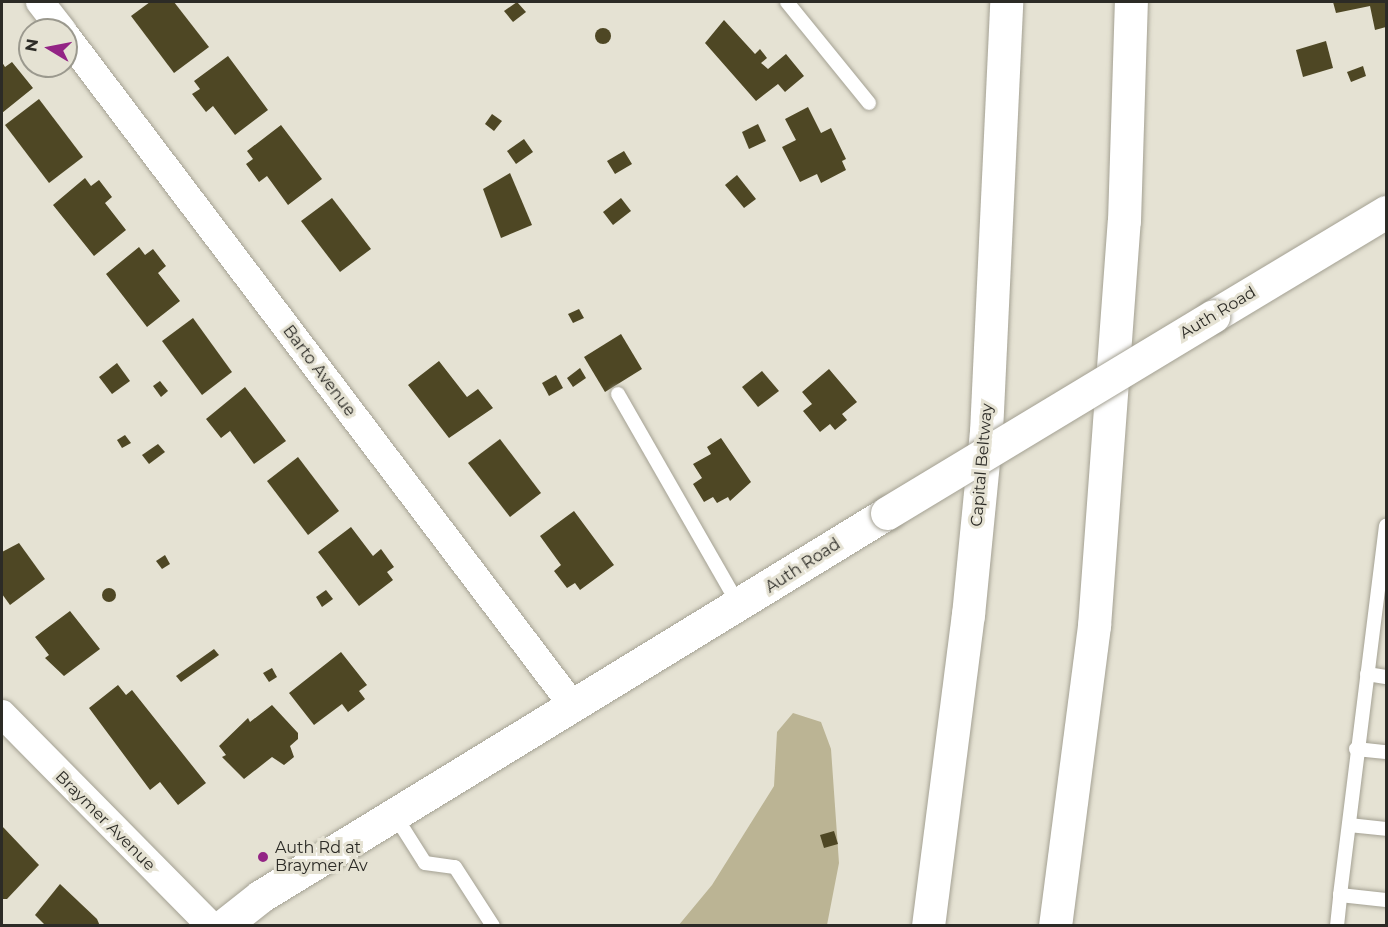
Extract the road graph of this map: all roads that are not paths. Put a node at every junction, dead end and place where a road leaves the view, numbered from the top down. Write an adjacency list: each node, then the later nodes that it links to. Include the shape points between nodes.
1 (40, 2): 5 (street)
2 (787, 2): 7 (lane)
3 (1006, 2): 27 (main road, Capital Beltway, via 986,432 961,673)
4 (1131, 2): 28 (main road, via 1124,221 1096,602)
5 (53, 18)
6 (78, 52): 15 (street, Barto Avenue)
7 (869, 103)
8 (1386, 212): 12 (main road, Auth Road, bridge, via 887,513)
9 (618, 394): 12 (lane)
10 (1386, 526): 11 (lane)
11 (1381, 600): 13 (lane)
12 (740, 607): 15 (main road, Auth Road)
13 (1367, 674): 14 (lane); 17 (lane)
14 (1386, 676)
15 (573, 706): 19 (main road, Auth Road)
16 (2, 714): 24 (street, Braymer Avenue)
17 (1356, 749): 18 (lane); 20 (lane)
18 (1386, 752)
19 (394, 814): 25 (main road, Auth Road, via 261,896); 26 (lane, via 425,863 455,867)
20 (1349, 825): 21 (lane); 22 (lane)
21 (1386, 829)
22 (1340, 895): 23 (lane); 29 (lane)
23 (1386, 900)
24 (211, 926)
25 (223, 926)
26 (493, 926)
27 (928, 926)
28 (1055, 926)
29 (1337, 926)

